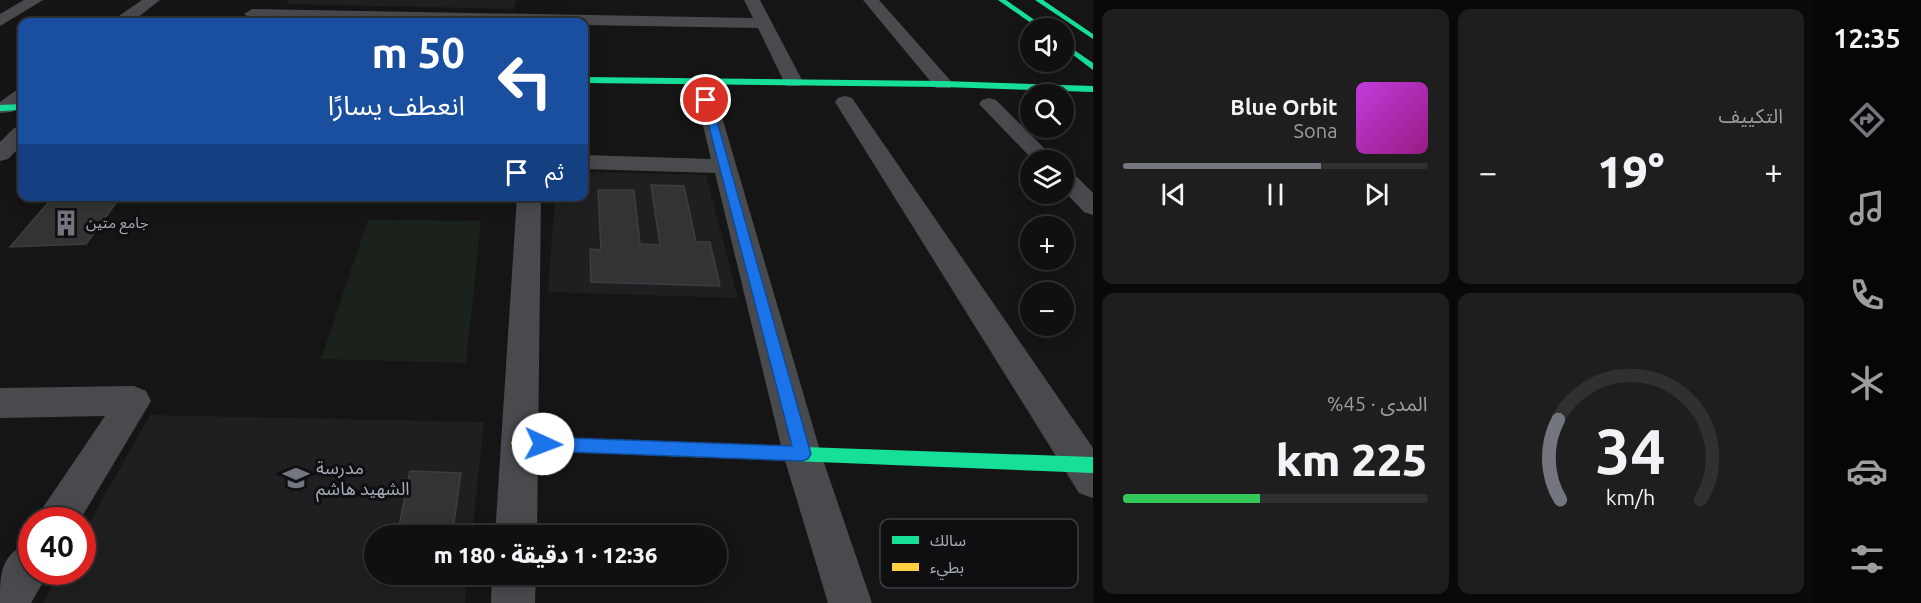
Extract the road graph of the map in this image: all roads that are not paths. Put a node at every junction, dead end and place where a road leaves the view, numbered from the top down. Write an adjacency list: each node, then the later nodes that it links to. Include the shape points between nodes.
1 (36, 0): 16 (street)
2 (152, 0): 10 (street)
3 (266, 0): 11 (street)
4 (525, 0): 12 (street)
5 (640, 0): 17 (street)
6 (752, 0): 18 (street)
7 (872, 0): 25 (street)
8 (1001, 0): 13 (main road)
9 (1038, 0): 14 (main road)
10 (127, 18)
11 (248, 18)
12 (518, 18)
13 (1026, 18)
14 (1064, 18)
15 (588, 20): 17 (street)
16 (0, 21)
17 (645, 21): 18 (street)
18 (764, 23): 24 (street)
19 (1074, 25): 20 (main road)
20 (1093, 37)
21 (1074, 53): 22 (main road)
22 (1093, 67)
23 (588, 80): 24 (main road)
24 (793, 82): 25 (main road)
25 (943, 84): 26 (main road)
26 (1008, 86): 27 (main road); 30 (main road)
27 (1093, 88)
28 (707, 100): 35 (street)
29 (845, 102): 42 (street)
30 (998, 103): 32 (street)
31 (14, 117): 33 (street)
32 (1038, 150)
33 (0, 154)
34 (588, 162): 35 (street)
35 (725, 166): 41 (street)
36 (1074, 188): 38 (street)
37 (529, 201): 40 (street)
38 (1093, 207)
39 (0, 403): 43 (street, via 134,401)
40 (519, 443): 41 (main road); 44 (street)
41 (802, 454): 42 (main road); 49 (street)
42 (1089, 470)
43 (66, 507)
44 (516, 525)
45 (18, 583): 47 (street)
46 (514, 585): 48 (street)
47 (5, 603)
48 (513, 603)
49 (850, 603)

